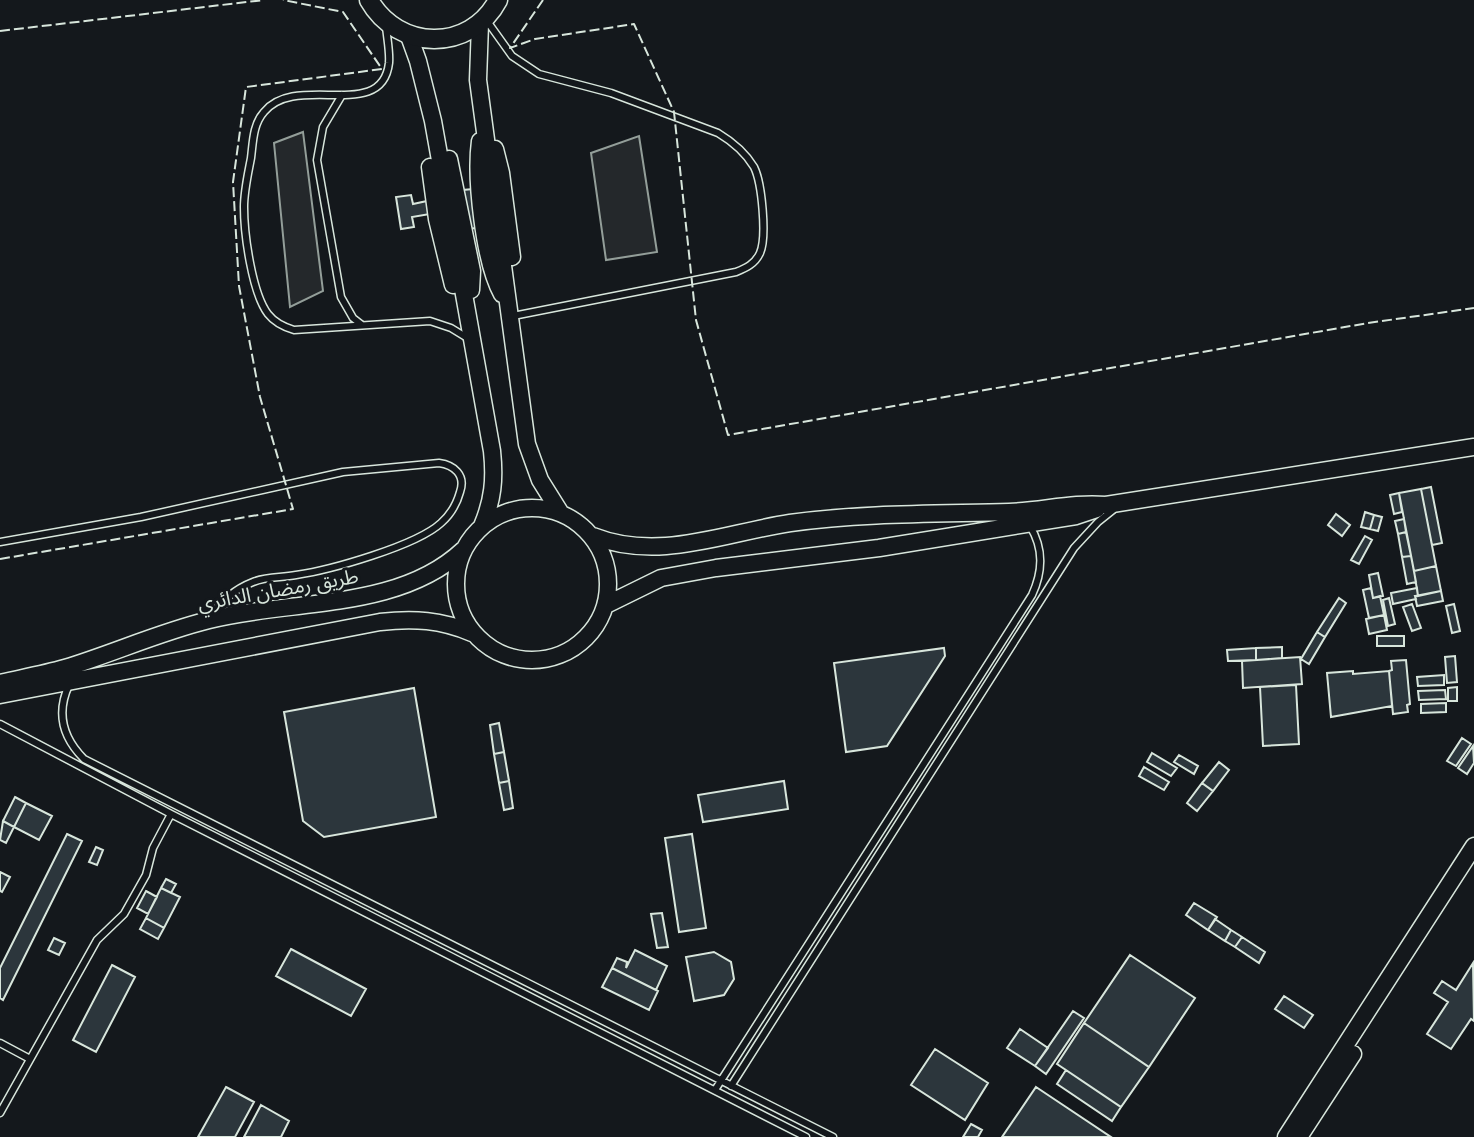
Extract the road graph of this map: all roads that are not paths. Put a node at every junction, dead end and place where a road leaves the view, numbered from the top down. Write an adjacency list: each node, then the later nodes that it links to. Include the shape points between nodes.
1 (498, 0): 3 (main road)
2 (368, 1): 4 (main road)
3 (483, 21): 5 (main road, via 446,39); 7 (street, via 478,80); 10 (lane, via 512,56 539,74 636,101 718,133 745,154 761,185 762,250 747,268)
4 (386, 23): 5 (main road); 6 (lane, via 389,61 381,83 362,95)
5 (409, 36): 8 (street)
6 (342, 95): 11 (lane, via 323,127 317,160 341,297); 11 (lane, via 293,94 264,111 256,125 246,191 245,242 268,314 282,326 294,330)
7 (483, 119): 10 (street, via 499,161 507,208 513,269); 10 (street, via 477,175 490,267)
8 (433, 121): 9 (street, via 462,215 472,271); 9 (street, via 430,171 437,219 453,285)
9 (469, 310): 12 (street)
10 (509, 311): 16 (street, via 527,444 540,480)
11 (362, 325): 12 (lane, via 430,321)
12 (475, 345): 18 (street, via 494,470 492,503)
13 (1474, 447): 14 (street)
14 (1126, 502): 15 (street); 35 (lane, via 1074,548)
15 (1106, 505): 17 (street); 19 (street, via 790,523 658,548 628,547)
16 (560, 512): 18 (street, via 519,508); 19 (street)
17 (1028, 523): 22 (street, via 661,578); 34 (lane, via 1040,551 1032,595)
18 (482, 526): 21 (street)
19 (593, 536): 22 (street, via 605,558)
20 (0, 542): 23 (lane, via 360,470 439,463 457,470 462,488 454,507 425,534 340,565 255,581 226,598)
21 (463, 550): 23 (street, طريق رمضان الدائري, via 430,575 404,586); 24 (street, via 456,593)
22 (606, 605): 24 (street, via 596,627 559,656 512,658)
23 (209, 620): 26 (street, طريق رمضان الدائري, via 65,668)
24 (472, 633): 25 (street, via 436,620 380,622)
25 (70, 681): 27 (street); 34 (lane, via 62,723 84,759)
26 (0, 683)
27 (0, 695)
28 (0, 724): 29 (lane)
29 (171, 814): 33 (lane, via 124,914 98,937); 36 (lane)
30 (1474, 846): 41 (street)
31 (1474, 866): 42 (street)
32 (0, 1043): 33 (lane)
33 (30, 1059): 38 (lane)
34 (721, 1080): 35 (lane); 36 (lane)
35 (732, 1086): 37 (lane); 40 (lane)
36 (715, 1090): 37 (lane)
37 (725, 1096): 39 (lane)
38 (0, 1113)
39 (806, 1137)
40 (833, 1137)
41 (1286, 1137)
42 (1299, 1137)

